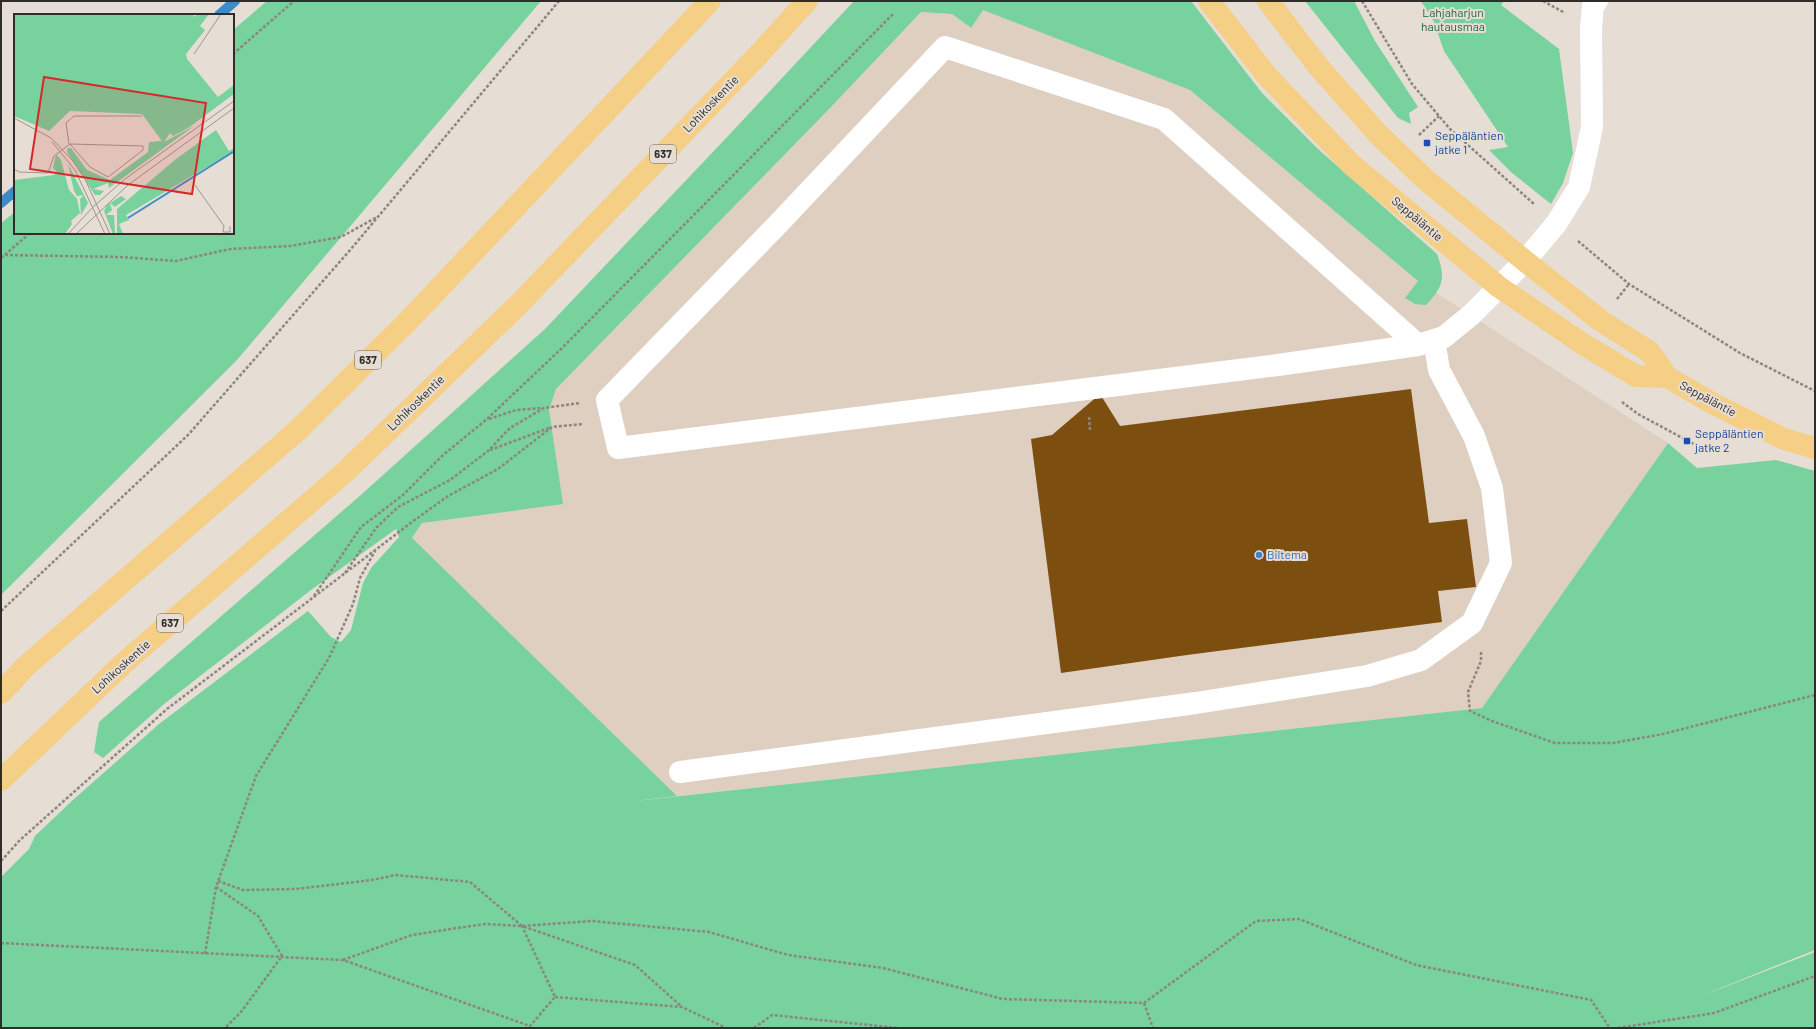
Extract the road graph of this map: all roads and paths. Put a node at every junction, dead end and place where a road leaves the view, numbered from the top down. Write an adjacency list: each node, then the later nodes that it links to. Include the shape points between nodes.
1 (294, 1): 9 (path)
2 (559, 1): 12 (path)
3 (710, 1): 34 (main road, 637, via 411,318 296,431 26,666)
4 (807, 1): 37 (main road, Lohikoskentie / 637, via 517,306 345,472 125,662)
5 (1209, 1): 17 (main road, Seppäläntie, via 1268,77 1352,165)
6 (1268, 1): 16 (main road, Seppäläntie, via 1317,65 1378,134 1426,180)
7 (1598, 1): 16 (lane, via 1593,5 1591,29 1592,127 1579,187 1556,224)
8 (893, 14): 23 (path, via 562,348)
9 (234, 53)
10 (1439, 116): 11 (path, via 1419,135)
11 (1423, 139)
12 (379, 216): 14 (path, via 341,236 290,246 230,249 176,260); 32 (path, via 188,435)
13 (29, 234): 14 (path)
14 (5, 255): 15 (path)
15 (1, 258)
16 (1525, 261): 17 (lane); 19 (main road, Seppäläntie, via 1601,321 1650,352)
17 (1499, 287): 18 (lane, via 1444,337); 19 (main road, Seppäläntie, via 1583,344 1636,376)
18 (1426, 342): 20 (lane, via 1266,210 1164,119 945,47); 24 (lane, via 1278,365 618,448); 33 (lane, via 1474,436 1492,488 1501,563)
19 (1667, 377): 27 (main road, Seppäläntie, via 1784,439)
20 (607, 400): 22 (path); 24 (lane)
21 (1619, 400): 26 (path, via 1638,414)
22 (544, 408): 23 (path, via 516,410); 28 (path, via 510,428)
23 (486, 419): 31 (path, via 442,456 403,495 362,527)
24 (612, 422): 25 (path)
25 (552, 427): 28 (path); 29 (path, via 498,469 448,496)
26 (1701, 448)
27 (1815, 448)
28 (488, 451): 30 (path, via 450,480 398,507 376,528)
29 (376, 549): 30 (path); 39 (path, via 360,578 353,604 329,658 256,776)
30 (344, 575): 31 (path)
31 (314, 596): 38 (path, via 167,709 20,840)
32 (1, 610)
33 (1472, 623): 35 (path, via 1480,628 1481,661 1468,692 1470,711 1555,743 1613,743 1663,734); 36 (lane, via 1421,660 1367,676 1196,703)
34 (1, 693)
35 (1815, 695)
36 (680, 772)
37 (1, 780)
38 (1, 861)
39 (218, 882): 40 (path); 41 (path, via 243,890 296,889 396,875 470,882)
40 (216, 887): 43 (path); 44 (path, via 258,916)
41 (522, 926): 45 (path, via 485,924 412,935); 47 (path); 48 (path, via 592,921 709,932 788,955 883,968 1003,999); 49 (path, via 635,965)
42 (1, 943): 43 (path)
43 (205, 954): 44 (path)
44 (282, 956): 45 (path); 51 (path, via 241,1012)
45 (343, 960): 50 (path)
46 (1815, 976): 57 (path, via 1714,1013)
47 (555, 997): 49 (path); 50 (path)
48 (1144, 1004): 55 (path); 56 (path, via 1256,921 1299,919 1416,965 1591,1000)
49 (682, 1007): 52 (path)
50 (531, 1027)
51 (225, 1028)
52 (726, 1028)
53 (754, 1028): 54 (path, via 772,1015)
54 (898, 1028)
55 (1153, 1028)
56 (1610, 1028)
57 (1618, 1028)

